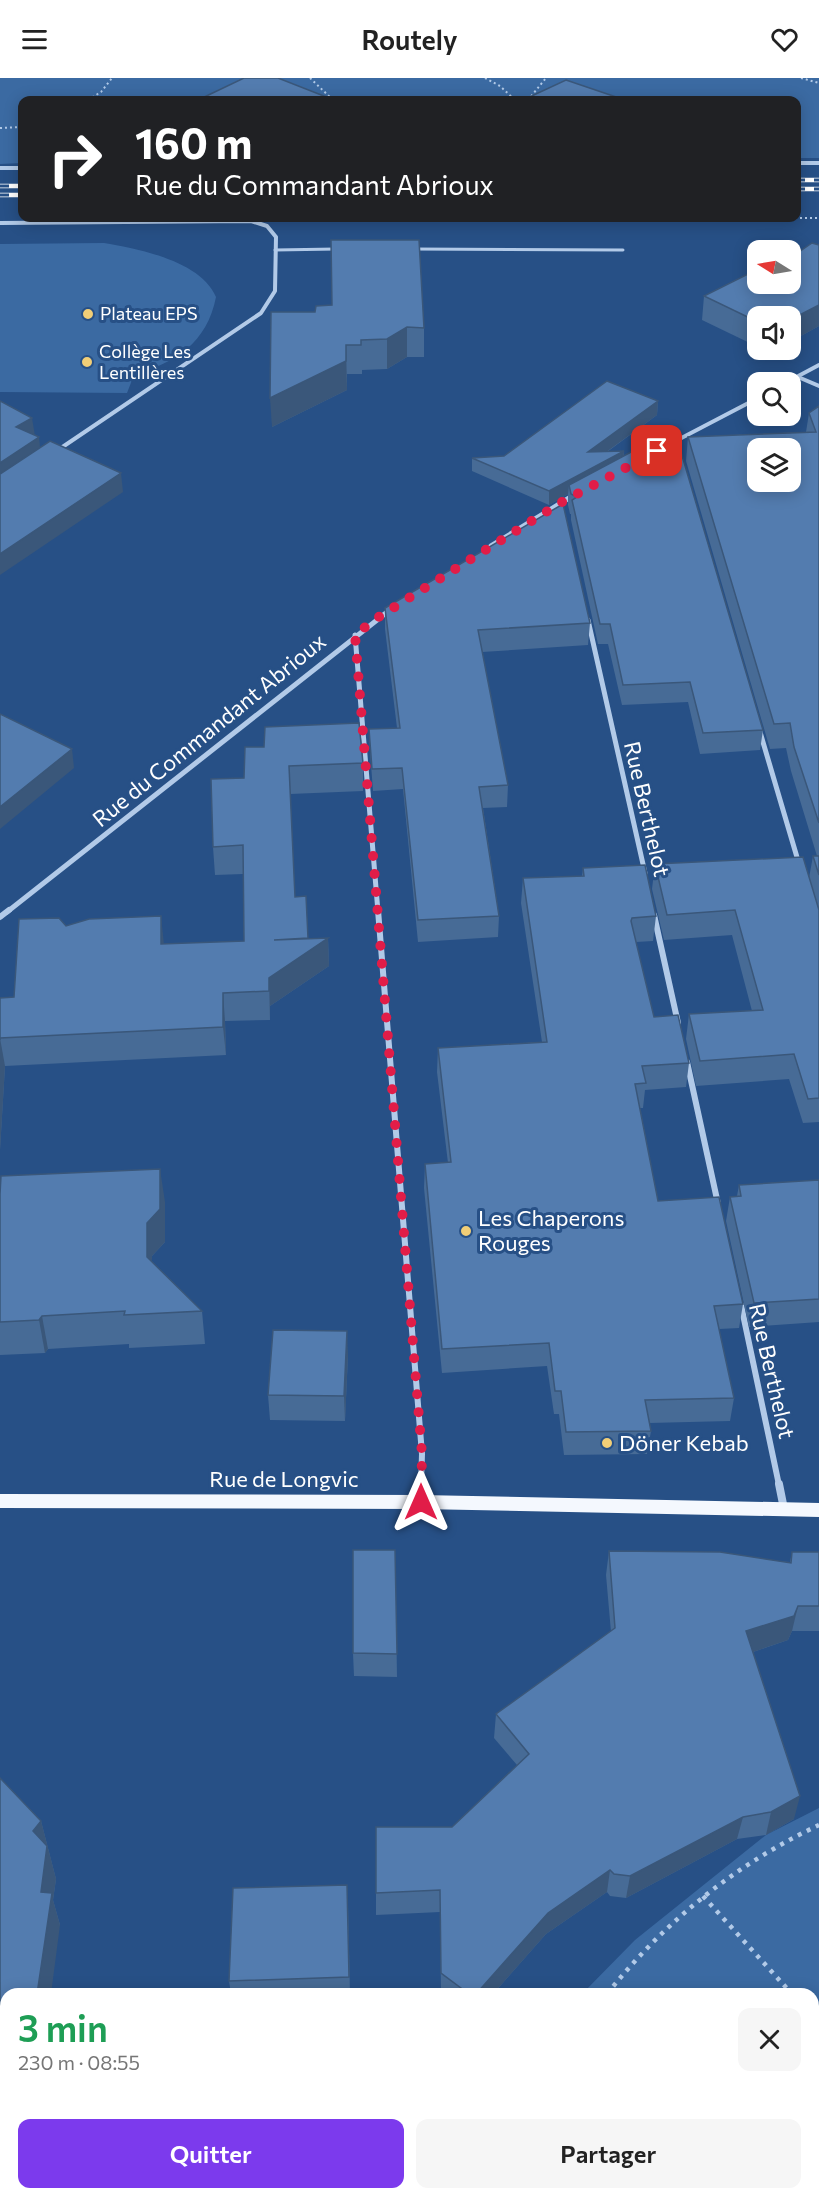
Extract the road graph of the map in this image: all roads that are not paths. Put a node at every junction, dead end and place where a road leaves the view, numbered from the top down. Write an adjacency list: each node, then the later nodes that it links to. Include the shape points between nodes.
1 (819, 163): 2 (street)
2 (801, 164)
3 (0, 168): 4 (street)
4 (18, 168)
5 (126, 222): 7 (street)
6 (254, 222): 10 (street, via 267,226 276,237)
7 (0, 223)
8 (341, 249): 10 (lane)
9 (410, 249): 11 (lane)
10 (275, 250): 20 (street, via 274,291 261,314)
11 (623, 250)
12 (819, 365): 13 (street)
13 (801, 374)
14 (801, 377): 15 (street)
15 (819, 386)
16 (747, 404): 17 (street)
17 (675, 441): 18 (street); 19 (street)
18 (665, 447)
19 (679, 453)
20 (49, 456)
21 (583, 491): 22 (street)
22 (562, 502): 23 (street); 24 (street)
23 (565, 513)
24 (484, 550)
25 (397, 605): 27 (street, Rue du Commandant Abrioux)
26 (585, 606): 30 (street, Rue Berthelot)
27 (355, 635): 32 (street, Rue du Commandant Abrioux); 38 (street, via 422,1454)
28 (759, 727): 29 (street)
29 (802, 876)
30 (647, 885)
31 (652, 908): 33 (street, Rue Berthelot)
32 (0, 917)
33 (681, 1036)
34 (686, 1059): 35 (street)
35 (720, 1210)
36 (738, 1292): 40 (street, Rue Berthelot)
37 (0, 1501): 38 (main road, Rue de Longvic)
38 (421, 1502): 40 (main road, Rue de Longvic)
39 (819, 1509): 40 (main road, Rue de Longvic)
40 (784, 1510)

